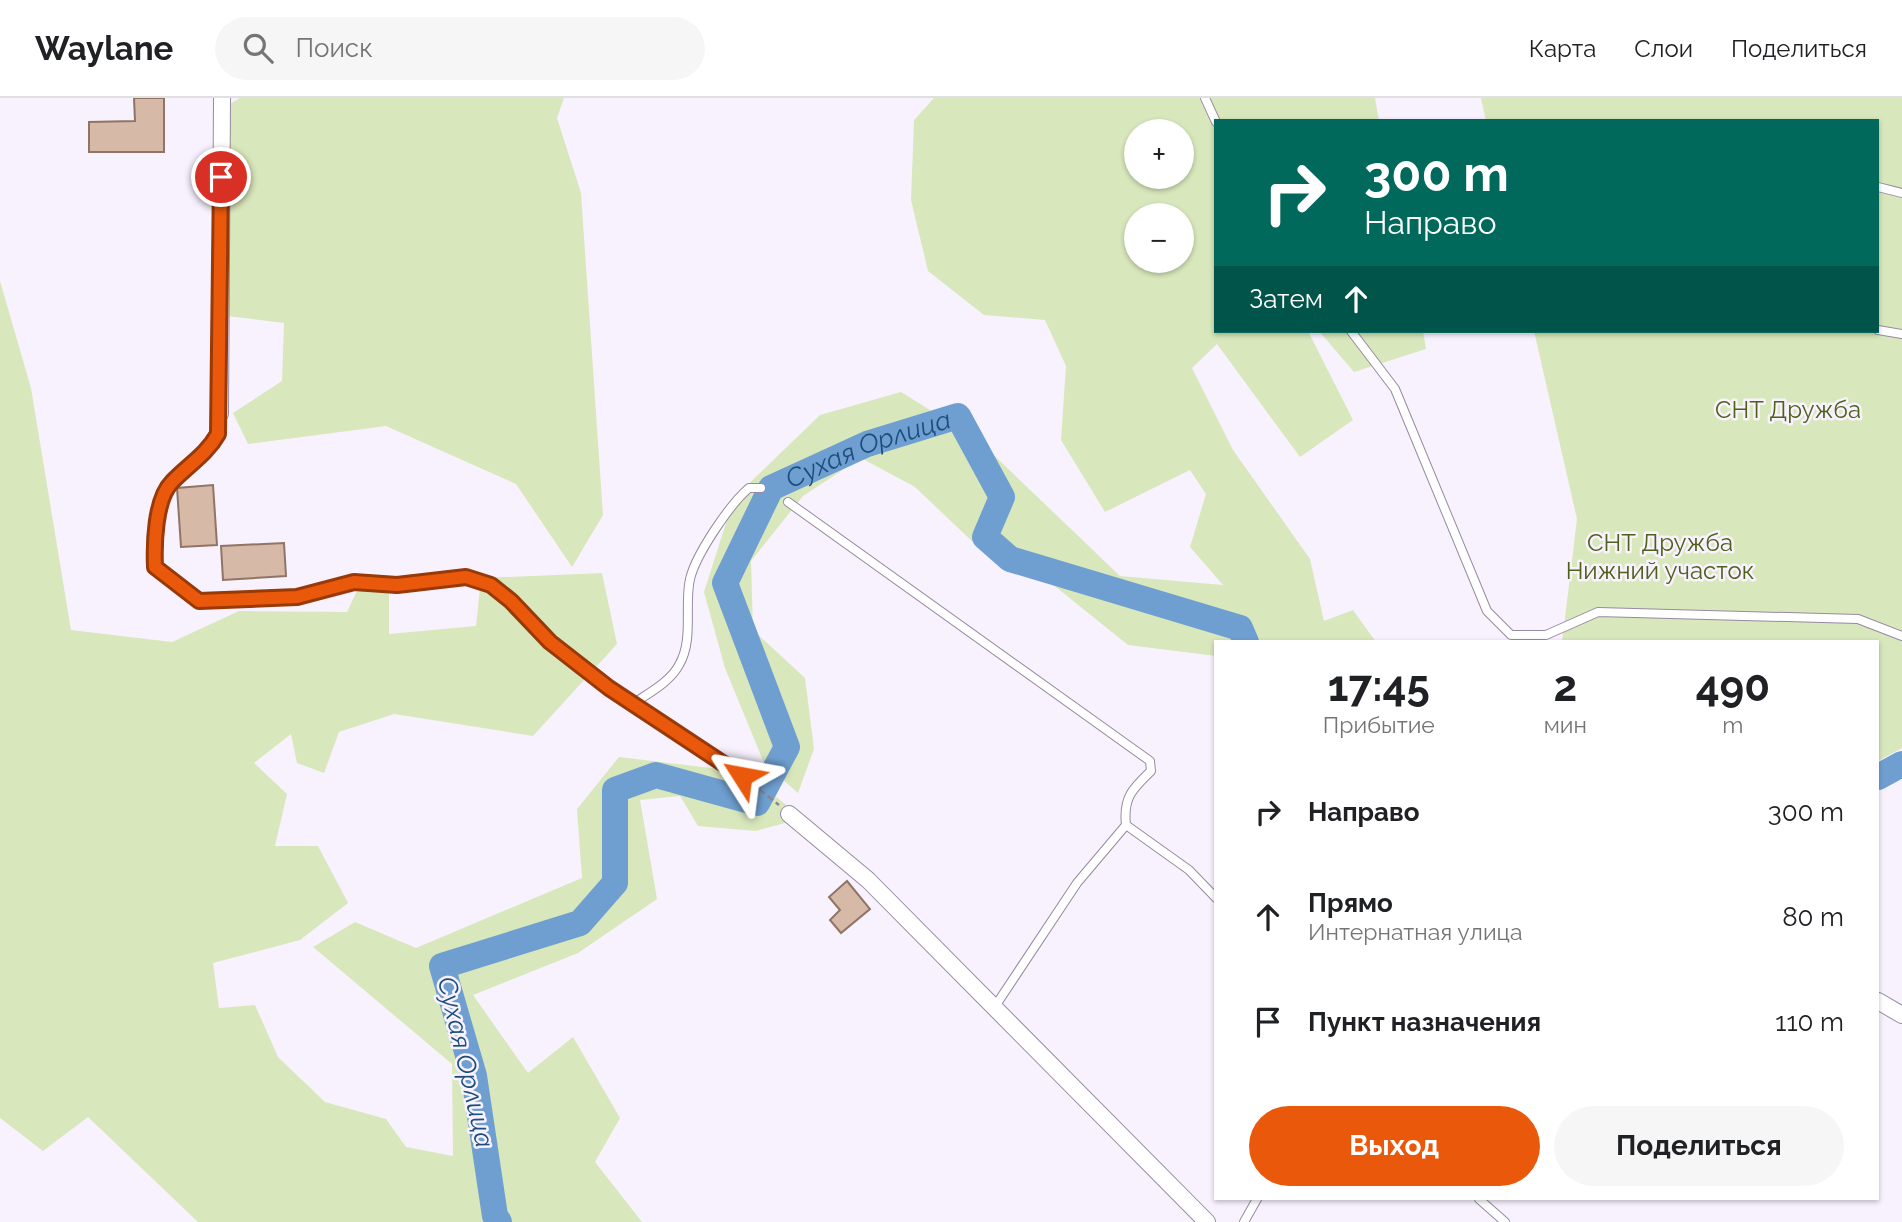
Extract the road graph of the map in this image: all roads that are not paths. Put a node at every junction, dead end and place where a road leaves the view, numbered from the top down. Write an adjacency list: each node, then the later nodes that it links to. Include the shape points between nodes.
1 (222, 98): 9 (street)
2 (1205, 98): 3 (lane)
3 (1215, 119)
4 (1879, 187): 5 (lane)
5 (1902, 193)
6 (1879, 331): 8 (lane)
7 (1352, 333): 12 (lane, via 1395,389 1487,611 1511,635 1546,635 1598,612 1858,619)
8 (1902, 334)
9 (220, 414): 13 (lane, via 218,434 208,451 169,484 154,532 155,567 199,601 297,597 354,582 397,585 466,577 491,585 550,642)
10 (761, 488): 13 (lane, via 749,488 738,497 696,562 680,664 667,680)
11 (788, 502): 16 (lane, via 1150,761 1151,771 1124,807)
12 (1902, 636)
13 (634, 704): 14 (lane)
14 (742, 776)
15 (789, 814): 19 (street, via 868,880)
16 (1126, 825): 17 (lane, via 1189,870); 19 (lane, via 1077,883)
17 (1214, 896)
18 (1879, 1002): 20 (street)
19 (996, 1005): 23 (street)
20 (1902, 1016)
21 (1257, 1200): 24 (lane)
22 (1480, 1200): 25 (lane)
23 (1207, 1222)
24 (1244, 1222)
25 (1505, 1222)

